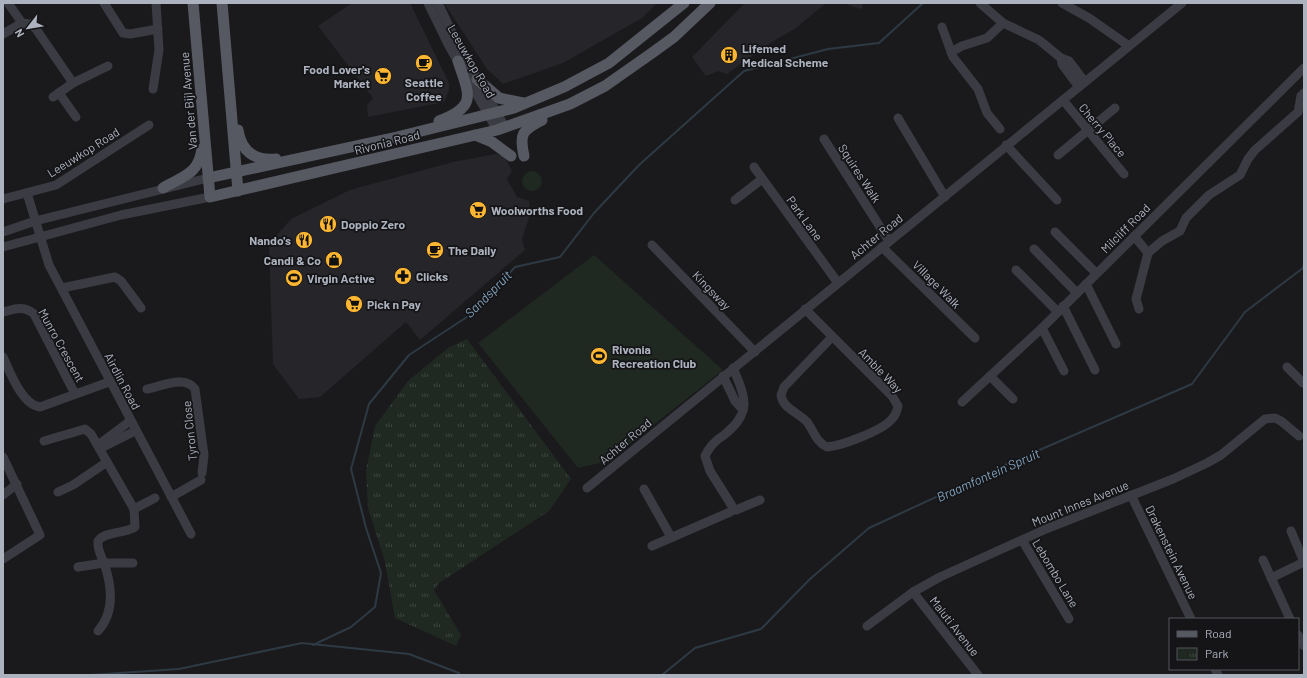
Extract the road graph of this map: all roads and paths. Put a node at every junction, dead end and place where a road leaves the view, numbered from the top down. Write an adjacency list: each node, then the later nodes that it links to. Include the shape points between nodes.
1 (8, 3): 13 (street)
2 (104, 3): 16 (street, via 124,32 130,34)
3 (156, 3): 16 (street)
4 (193, 3): 43 (main road, Van der Bijl Avenue)
5 (222, 3): 22 (main road)
6 (428, 3): 20 (street, Leeuwkop Road)
7 (438, 3): 24 (street, Leeuwkop Road)
8 (684, 3): 30 (main road, Rivonia Road, via 608,63)
9 (710, 3): 31 (main road, Rivonia Road, via 674,37 621,76 588,96)
10 (980, 3): 14 (street)
11 (1062, 3): 18 (street)
12 (1182, 3): 18 (street, Achter Road)
13 (22, 23): 17 (street); 25 (street, via 36,28)
14 (1003, 23): 19 (street, via 987,38); 26 (street, via 1039,40 1061,58 1069,60)
15 (942, 27): 19 (street)
16 (158, 29): 27 (street, via 159,50)
17 (3, 34)
18 (1129, 46): 26 (street, Achter Road)
19 (951, 52): 38 (street, via 956,63 978,89 987,113)
20 (458, 61): 33 (street, Leeuwkop Road); 41 (main road, via 468,94 462,110 453,116)
21 (108, 66): 25 (street)
22 (229, 68): 46 (main road, via 240,138 244,148 253,156 264,160); 50 (main road)
23 (1304, 68): 66 (street, Milcliff Road)
24 (477, 78): 30 (main road, via 499,98); 33 (street, Leeuwkop Road)
25 (73, 83): 34 (street, via 56,95)
26 (1082, 85): 29 (street, Achter Road)
27 (153, 89)
28 (1304, 93): 72 (street, via 1298,112 1256,150 1248,159 1240,176 1209,195 1186,218 1180,231)
29 (1063, 100): 39 (street, Cherry Place); 44 (street, Achter Road)
30 (526, 104): 33 (main road, Rivonia Road)
31 (556, 108): 37 (main road, Rivonia Road); 48 (main road, via 550,116 530,126 523,133 521,140)
32 (1115, 108): 39 (street)
33 (493, 114): 37 (street, Leeuwkop Road); 41 (main road, Rivonia Road)
34 (76, 117)
35 (898, 118): 57 (street)
36 (149, 124): 56 (street, Leeuwkop Road, via 61,182)
37 (501, 129): 40 (main road, Rivonia Road)
38 (1000, 129)
39 (1088, 130): 45 (street); 51 (street, Cherry Place)
40 (475, 135): 47 (main road, via 492,142); 55 (main road, Rivonia Road)
41 (397, 137): 46 (main road, Rivonia Road)
42 (824, 139): 67 (street, Squires Walk)
43 (204, 140): 52 (main road, Van der Bijl Avenue); 54 (main road, via 197,167)
44 (1006, 145): 57 (street, Achter Road); 61 (street)
45 (1058, 155)
46 (304, 156): 50 (main road, Rivonia Road)
47 (511, 156)
48 (524, 156)
49 (754, 167): 53 (street, Park Lane)
50 (235, 173): 52 (main road, Rivonia Road); 55 (main road)
51 (1124, 174)
52 (208, 178): 54 (street, Rivonia Road); 58 (main road, Van der Bijl Avenue)
53 (762, 179): 60 (street); 75 (street, Park Lane)
54 (163, 188): 62 (street, Rivonia Road)
55 (238, 191): 58 (main road, Rivonia Road)
56 (28, 193): 59 (street, Leeuwkop Road); 62 (street, Airdlin Road)
57 (945, 196): 67 (street, Achter Road)
58 (210, 197): 65 (street, Rivonia Road, via 121,215)
59 (3, 199)
60 (735, 200)
61 (1057, 200)
62 (35, 221): 63 (street); 65 (street, Airdlin Road)
63 (3, 232)
64 (1055, 232): 74 (street)
65 (39, 236): 69 (street); 77 (street, Airdlin Road, via 47,261)
66 (1134, 236): 72 (street); 74 (street, Milcliff Road)
67 (889, 241): 70 (street, Achter Road)
68 (652, 245): 88 (street, Kingsway)
69 (3, 247)
70 (882, 247): 75 (street, Achter Road); 86 (street, Village Walk)
71 (1034, 249): 78 (street)
72 (1148, 253): 82 (street, via 1136,299)
73 (1016, 270): 81 (street)
74 (1096, 274): 76 (street, Milcliff Road)
75 (838, 283): 80 (street, Achter Road)
76 (1086, 284): 78 (street, Milcliff Road); 87 (street)
77 (62, 288): 79 (street, via 110,277 118,279); 96 (street, Airdlin Road)
78 (1077, 293): 81 (street, Milcliff Road)
79 (141, 308)
80 (805, 309): 85 (street, Amble Way); 88 (street, Achter Road)
81 (1061, 309): 84 (street, Milcliff Road); 92 (street)
82 (1139, 309)
83 (3, 312): 99 (street, Munro Crescent, via 22,308 34,314)
84 (1042, 328): 93 (street); 95 (street, Milcliff Road)
85 (832, 337): 85 (street, Amble Way, via 892,396 898,406 895,416 886,425 840,445 827,447 819,442 806,422 786,406 781,395 784,387)
86 (974, 338)
87 (1116, 344)
88 (755, 352): 91 (street, Achter Road)
89 (3, 357): 99 (street, Munro Crescent, via 22,395 31,405 40,407)
90 (1287, 367): 97 (street)
91 (733, 368): 94 (street, Achter Road); 102 (street, via 742,392)
92 (1095, 370)
93 (1064, 371)
94 (723, 376): 102 (street); 111 (street, Achter Road)
95 (990, 376): 100 (street); 101 (street, Milcliff Road)
96 (109, 382): 99 (street, Munro Crescent); 103 (street, Airdlin Road)
97 (1304, 383)
98 (148, 389): 115 (street, Tyron Close, via 181,382 189,383 195,389 204,455 200,476)
99 (75, 394)
100 (1013, 400)
101 (962, 402)
102 (743, 410): 120 (street, via 738,423 710,447 706,456 710,471)
103 (130, 421): 104 (street, Airdlin Road); 107 (street)
104 (135, 431): 107 (street); 115 (street, Airdlin Road)
105 (1299, 436): 116 (street, Mount Innes Avenue, via 1275,418 1265,419 1221,455 1207,463)
106 (44, 441): 107 (street, via 85,429)
107 (99, 447): 109 (street)
108 (3, 457): 110 (street)
109 (107, 462): 113 (street); 119 (street)
110 (18, 484): 114 (street); 126 (street, via 40,535)
111 (587, 488)
112 (644, 489): 123 (street)
113 (58, 492)
114 (3, 495)
115 (170, 495): 122 (street, Airdlin Road)
116 (1131, 495): 124 (street, Mount Innes Avenue); 134 (street, Drakenstein Avenue)
117 (155, 498): 119 (street)
118 (760, 500): 120 (street)
119 (134, 509): 129 (street, via 134,527 99,539 98,547)
120 (733, 509): 123 (street)
121 (1291, 531): 128 (street)
122 (191, 534)
123 (671, 537): 125 (street)
124 (1022, 540): 133 (street, Mount Innes Avenue); 136 (street, Lebombo Lane)
125 (652, 546)
126 (3, 559)
127 (1262, 560): 132 (street)
128 (1304, 562): 132 (street)
129 (104, 563): 130 (street); 131 (street); 138 (street, via 110,583 110,611)
130 (133, 563)
131 (78, 567)
132 (1271, 578): 135 (street)
133 (913, 592): 137 (street, Mount Innes Avenue); 141 (street, Maluti Avenue)
134 (1191, 618)
135 (1290, 618)
136 (1069, 619)
137 (867, 626)
138 (98, 632)
139 (1299, 637): 140 (street)
140 (1304, 646)
141 (978, 675)

